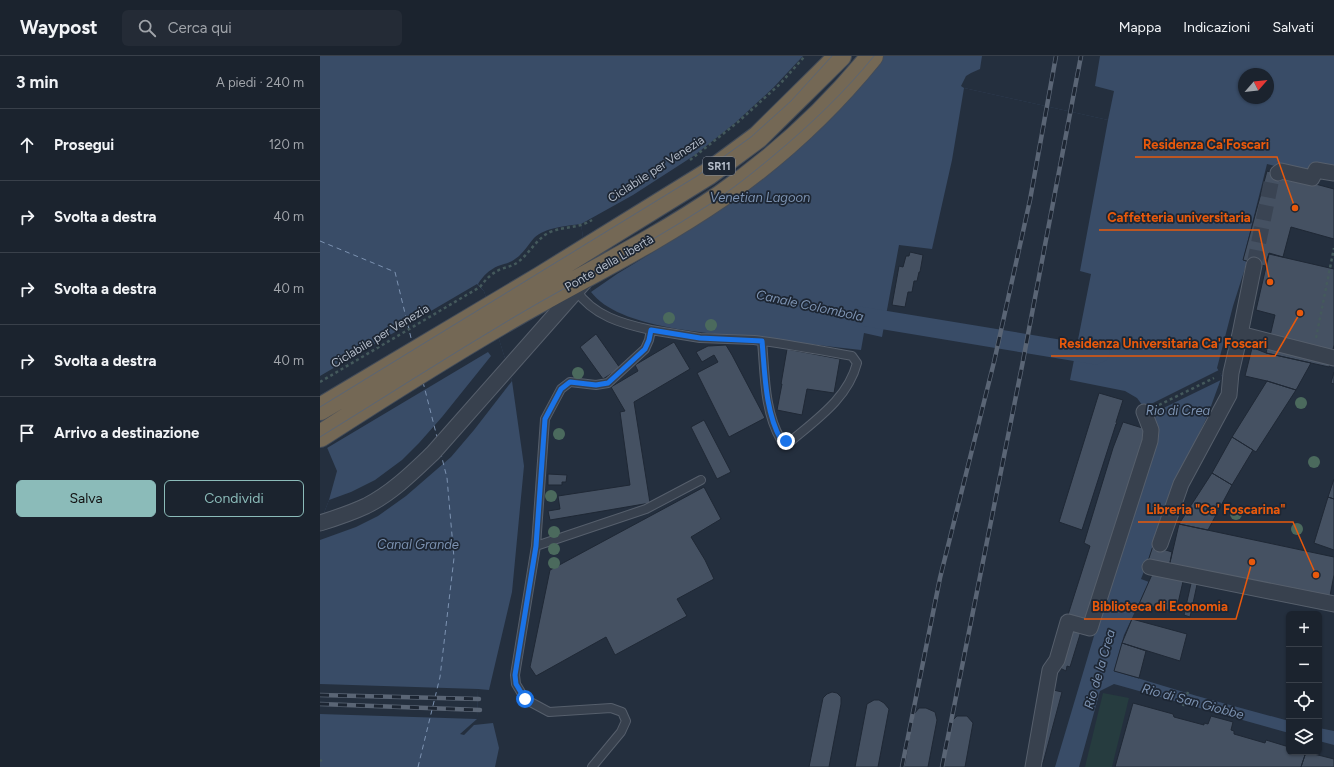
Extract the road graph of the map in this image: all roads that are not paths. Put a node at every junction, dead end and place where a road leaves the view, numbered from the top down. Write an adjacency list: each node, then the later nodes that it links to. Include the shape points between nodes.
1 (840, 56): 12 (highway, Ponte della Libertà / SR11, via 758,137 708,174 580,254)
2 (872, 56): 6 (highway, Ponte della Libertà / SR11, via 819,114 755,170 693,214)
3 (1278, 173): 4 (street, via 1281,171 1312,178 1316,170)
4 (1334, 173)
5 (1254, 265): 9 (street)
6 (592, 274): 7 (street); 14 (highway, Ponte della Libertà / SR11, via 516,315)
7 (576, 290): 8 (lane, via 584,301 598,312 622,323); 16 (street, via 433,453 388,493)
8 (651, 330): 10 (lane, via 700,338); 20 (lane, via 645,349 608,383 596,385 570,382 561,389 545,419)
9 (1240, 334): 11 (street); 19 (street, via 1225,374 1229,395 1181,484)
10 (762, 341): 10 (lane, via 852,356 857,363 855,372 838,399 791,441 781,440 776,432 766,386)
11 (1334, 358)
12 (320, 409)
13 (1144, 412): 24 (street, via 1151,430 1150,441 1090,628 1068,622 1057,660 1050,670)
14 (320, 436)
15 (702, 480): 20 (lane, via 646,509)
16 (356, 510): 17 (street); 18 (street)
17 (320, 514)
18 (320, 523)
19 (1160, 544)
20 (536, 546): 23 (lane, via 515,675 516,684 525,699 549,712 611,708 622,712 626,721 621,732)
21 (1148, 572): 22 (street)
22 (1334, 602)
23 (592, 767)
24 (1033, 767)

